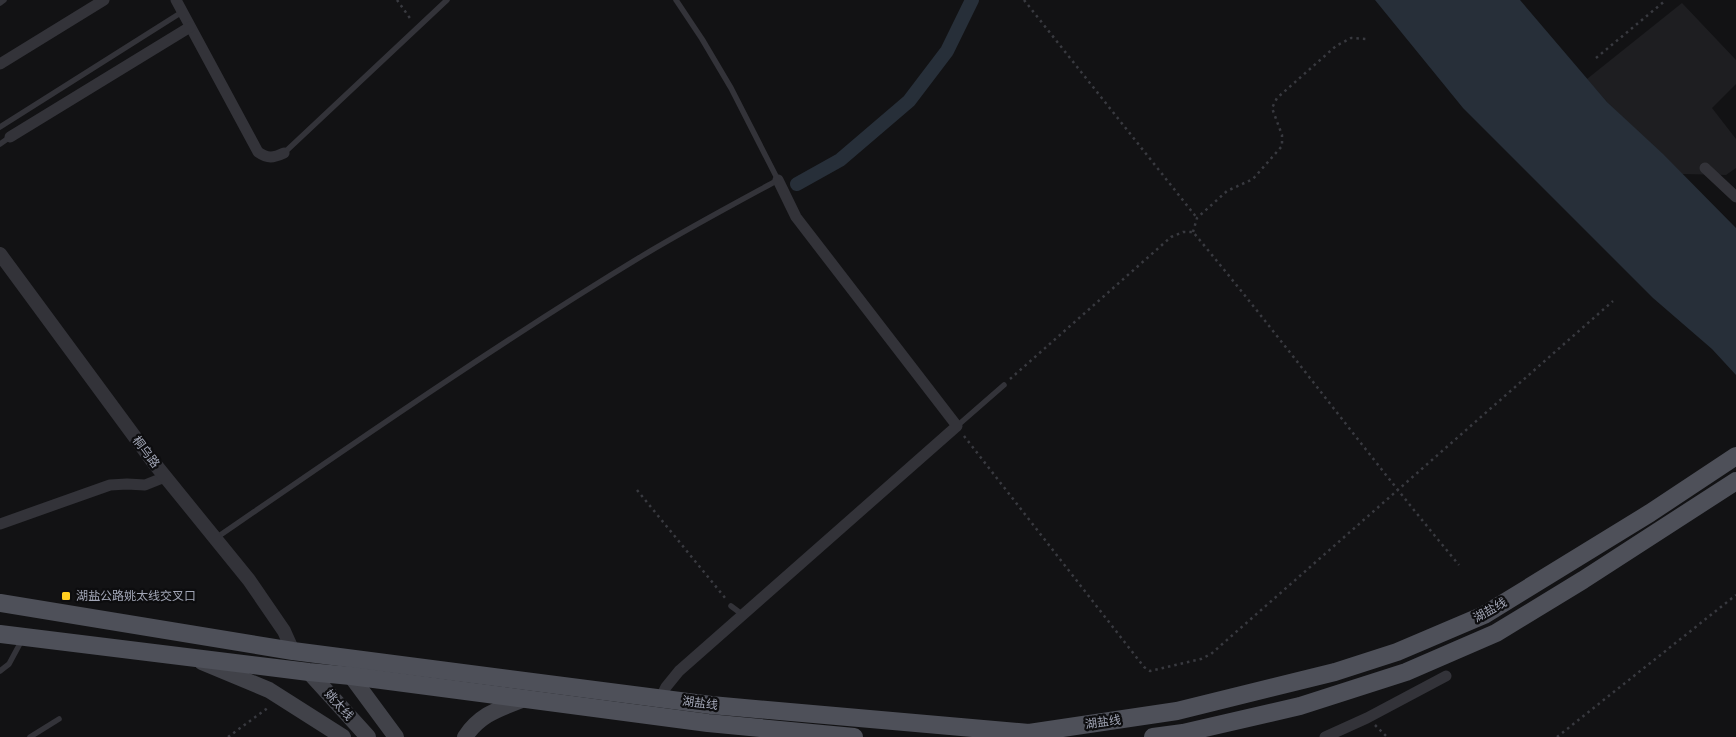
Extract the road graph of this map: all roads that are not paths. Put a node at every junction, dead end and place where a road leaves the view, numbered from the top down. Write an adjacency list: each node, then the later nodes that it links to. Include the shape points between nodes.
1 (4, 0): 6 (lane)
2 (104, 0): 9 (street)
3 (176, 0): 7 (street)
4 (447, 0): 12 (lane)
5 (676, 0): 14 (lane, via 731,88)
6 (0, 3)
7 (182, 12): 8 (street); 10 (lane)
8 (190, 27): 11 (street); 12 (street, via 258,152 266,158)
9 (0, 64)
10 (0, 127)
11 (5, 140)
12 (284, 153)
13 (1705, 168): 15 (street)
14 (778, 180): 18 (street, via 796,217); 23 (lane, via 642,256 423,395)
15 (1736, 197)
16 (0, 254): 20 (street, 桐乌路)
17 (1004, 385): 18 (lane)
18 (957, 426): 26 (street)
19 (1736, 456): 37 (main road, 湖盐线, via 1484,615 1397,652 1335,672 1176,711 1029,733)
20 (165, 478): 22 (street, via 145,485 110,485); 23 (street, 桐乌路)
21 (1736, 481): 46 (main road, 湖盐线, via 1496,633 1406,672 1300,706)
22 (0, 524)
23 (215, 539): 29 (street, 桐乌路, via 268,606)
24 (0, 603): 29 (main road, 湖盐线)
25 (731, 606): 26 (lane)
26 (743, 615): 37 (street, via 679,671)
27 (0, 634): 28 (main road, 湖盐线)
28 (24, 636): 31 (main road, 湖盐线); 32 (lane, via 9,664)
29 (292, 650): 30 (main road, 湖盐线); 33 (main road)
30 (326, 655): 34 (main road); 37 (main road, 湖盐线)
31 (193, 658): 33 (main road, 湖盐线); 41 (main road, via 269,690)
32 (0, 672)
33 (309, 672): 34 (main road, 湖盐线); 42 (main road, 姚太线)
34 (351, 676): 36 (main road, 湖盐线); 43 (main road, 姚太线)
35 (1446, 676): 47 (street)
36 (524, 698): 39 (main road, 湖盐线); 44 (main road, via 487,714 472,726)
37 (660, 698)
38 (59, 719): 40 (lane)
39 (758, 732): 45 (main road, 湖盐线)
40 (30, 737)
41 (343, 737)
42 (368, 737)
43 (396, 737)
44 (465, 737)
45 (849, 737)
46 (1153, 737)
47 (1325, 737)

